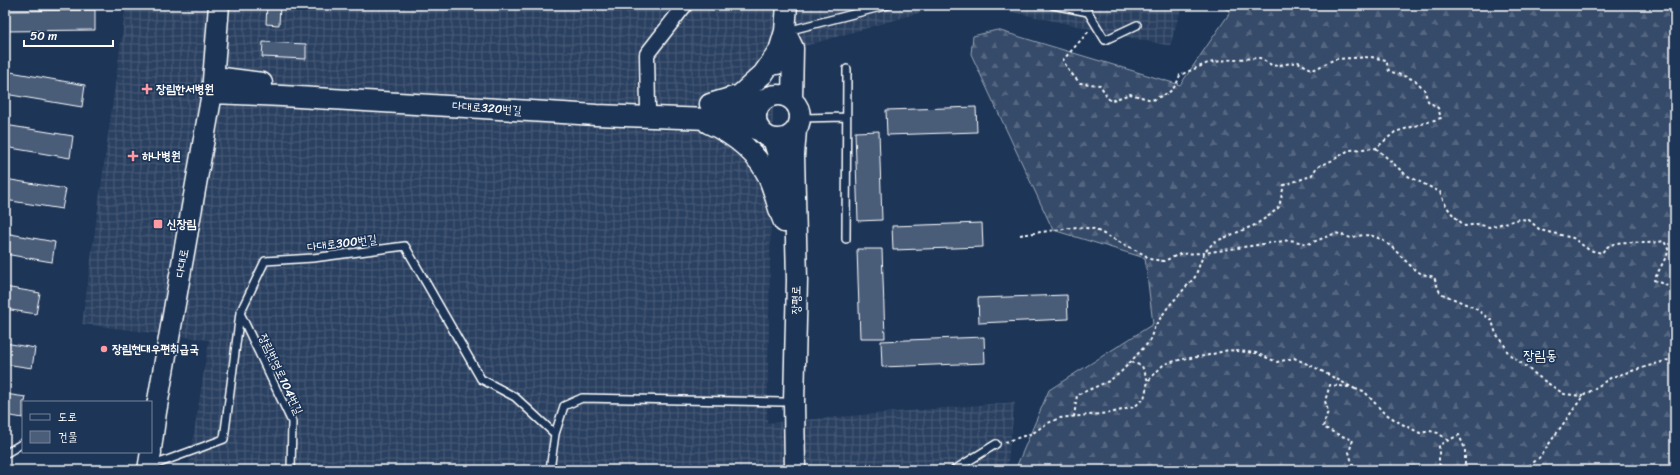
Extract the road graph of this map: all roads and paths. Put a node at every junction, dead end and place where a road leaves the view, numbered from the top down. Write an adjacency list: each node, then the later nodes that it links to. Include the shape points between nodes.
1 (219, 5): 11 (street, 다대로)
2 (685, 5): 14 (street, via 646,54)
3 (787, 5): 8 (street)
4 (888, 5): 8 (lane)
5 (1053, 5): 6 (lane, via 1088,12)
6 (1096, 25): 7 (lane, via 1104,40); 19 (path, via 1063,60 1080,83 1100,85 1110,101 1130,94 1152,100 1176,87 1180,76 1208,63 1221,61 1260,58 1273,66 1298,62 1313,70 1335,59 1371,57 1386,60 1389,71 1415,80 1424,89 1428,100 1438,108 1440,118 1395,132)
7 (1137, 26)
8 (785, 31): 9 (street); 12 (street, via 793,48)
9 (778, 51): 13 (street, via 773,83); 15 (street, via 763,74 740,95 709,104)
10 (847, 69): 16 (lane)
11 (213, 85): 14 (street, 다대로320번길, via 288,86); 15 (street, 다대로320번길, via 298,96 596,115); 32 (street, 다대로)
12 (792, 100): 13 (street, via 783,95 775,95); 17 (street, via 799,108)
13 (763, 102): 15 (street, 다대로320번길, via 750,108); 18 (street, via 756,116 757,124)
14 (648, 108): 15 (street, 다대로320번길)
15 (697, 115): 18 (street, 다대로320번길, via 736,122); 20 (street, via 739,141 759,161 771,183)
16 (846, 118): 17 (lane); 22 (lane)
17 (798, 124): 18 (street, via 788,137 781,139); 31 (street, 장평로, via 794,155 797,280)
18 (767, 135): 20 (street, 장평로, via 777,149 783,180)
19 (1376, 148): 23 (path, via 1349,150 1317,167 1312,176 1284,185 1279,207 1270,215 1255,225 1214,242); 24 (path, via 1406,175 1440,192 1451,214 1465,226 1477,224 1489,227 1520,219 1529,220 1540,230 1574,238 1589,250 1602,253 1605,248 1619,242 1664,241 1669,251 1654,280 1672,288)
20 (784, 222): 31 (street, 장평로)
21 (1020, 234): 23 (path, via 1077,227 1094,229 1149,259 1164,261 1180,254)
22 (846, 239)
23 (1204, 253): 27 (path, via 1195,277 1168,307 1155,326 1149,342); 30 (path, via 1290,240 1308,244 1336,233 1351,238 1362,234 1377,238 1393,247 1423,274 1434,277 1440,293 1475,308 1492,321 1496,334 1508,353 1523,365 1564,394)
24 (1675, 286)
25 (240, 313): 34 (lane, 다대로300번길, via 265,261 313,258 405,246 481,379 515,397); 40 (lane, 다대로300번길, via 224,439); 41 (lane, 장림번영로104번길, via 292,422)
26 (1675, 358): 30 (path, via 1612,377)
27 (1131, 362): 28 (path, via 1142,366); 33 (path, via 1110,381 1077,395)
28 (1148, 381): 29 (path, via 1164,364 1228,350 1256,353 1277,362 1294,358); 33 (path, via 1144,399 1134,407)
29 (1355, 389): 36 (path, via 1364,391 1383,412 1400,423 1420,433 1438,433); 46 (path, via 1330,385 1325,401 1328,411 1323,427 1353,440 1349,452)
30 (1583, 396): 49 (path, via 1539,458)
31 (789, 402): 34 (lane, via 582,398 564,406); 43 (street, 장평로); 44 (street, 장평로)
32 (154, 412): 35 (street, 다대로)
33 (1074, 417): 38 (path, via 1059,418 1033,433)
34 (555, 434): 42 (lane)
35 (152, 436)
36 (1449, 441): 47 (path, via 1439,446 1439,464); 48 (path, via 1459,435 1465,449)
37 (22, 444): 39 (lane)
38 (996, 444): 45 (lane)
39 (5, 454)
40 (150, 459)
41 (291, 470)
42 (550, 470)
43 (784, 470)
44 (795, 470)
45 (954, 470)
46 (1354, 470)
47 (1445, 470)
48 (1463, 470)
49 (1524, 470)

